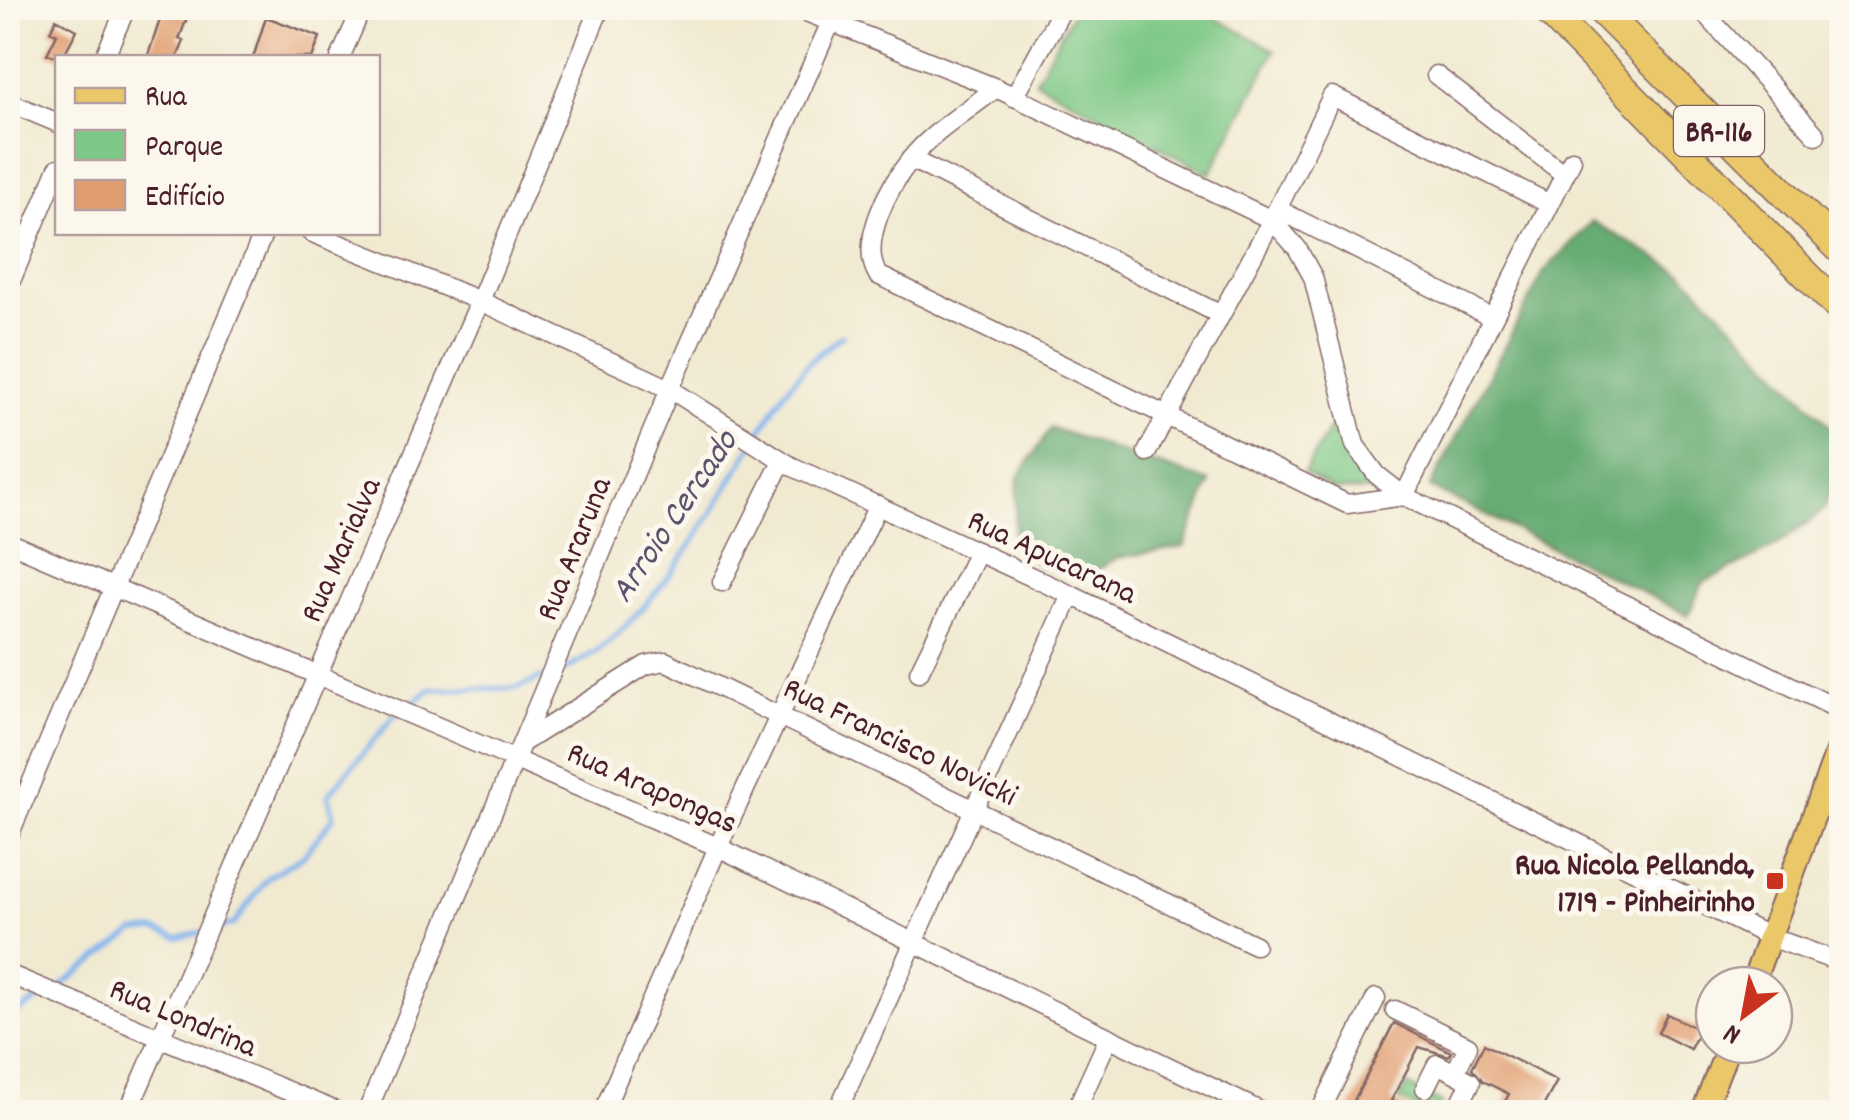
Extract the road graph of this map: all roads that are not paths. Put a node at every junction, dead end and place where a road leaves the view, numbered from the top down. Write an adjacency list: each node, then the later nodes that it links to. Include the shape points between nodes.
1 (126, 8): 10 (street)
2 (362, 8): 11 (street)
3 (600, 8): 25 (street, Rua Marialva)
4 (796, 8): 9 (street)
5 (1063, 8): 13 (street)
6 (1545, 8): 26 (highway, BR-116)
7 (1599, 8): 23 (highway, BR-116)
8 (1700, 8): 16 (street)
9 (834, 15): 13 (street); 29 (street, Rua Araruna)
10 (105, 55)
11 (341, 55)
12 (1436, 74): 19 (street, via 1568,167)
13 (1005, 93): 17 (street); 20 (street)
14 (8, 102): 15 (street)
15 (55, 122)
16 (1816, 135)
17 (911, 159): 27 (street); 30 (street, via 877,219 870,264 878,275)
18 (55, 175): 24 (street)
19 (1548, 203): 20 (street, via 1332,96); 28 (street)
20 (1274, 215): 27 (street); 28 (street); 33 (street, via 1313,277 1354,445)
21 (263, 235): 38 (street)
22 (317, 235): 25 (street, Rua Apucarana)
23 (1842, 252)
24 (8, 288)
25 (480, 301): 29 (street, Rua Apucarana); 41 (street, Rua Marialva)
26 (1842, 311)
27 (1220, 314): 30 (street)
28 (1491, 318): 33 (street)
29 (670, 389): 32 (street, Rua Apucarana); 45 (street, Rua Araruna)
30 (1165, 414): 31 (street); 33 (street, via 1347,504)
31 (1147, 452)
32 (782, 461): 34 (street, Rua Apucarana); 37 (street)
33 (1404, 496): 42 (street)
34 (878, 505): 36 (street, Rua Apucarana); 43 (street)
35 (8, 542): 38 (street, Rua Arapongas)
36 (978, 552): 39 (street, Rua Apucarana); 40 (street)
37 (722, 582)
38 (114, 586): 41 (street, Rua Arapongas); 47 (street)
39 (1071, 595): 46 (street); 49 (street, Rua Apucarana)
40 (919, 672)
41 (316, 674): 45 (street, Rua Arapongas); 58 (street, Rua Marialva)
42 (1842, 710)
43 (780, 715): 45 (street, Rua Francisco Novicki, via 665,661 646,665); 46 (street, Rua Francisco Novicki); 48 (street)
44 (1842, 738): 49 (main road)
45 (521, 749): 48 (street, Rua Arapongas); 64 (street, Rua Araruna)
46 (973, 810): 50 (street); 51 (street, Rua Francisco Novicki)
47 (8, 838)
48 (718, 848): 50 (street, Rua Arapongas); 65 (street)
49 (1770, 937): 52 (street, Rua Apucarana); 53 (main road)
50 (910, 944): 57 (street, Rua Arapongas); 66 (street)
51 (1256, 944)
52 (1842, 963)
53 (1760, 965)
54 (8, 974): 58 (street, Rua Londrina)
55 (1376, 998): 69 (street)
56 (1395, 1010): 60 (street, via 1468,1046)
57 (1108, 1037): 67 (street); 68 (street, Rua Arapongas)
58 (158, 1039): 62 (street, Rua Marialva); 63 (street, Rua Londrina)
59 (1721, 1065): 71 (main road)
60 (1455, 1073): 61 (street, via 1437,1064); 70 (street, via 1471,1082)
61 (1425, 1088)
62 (128, 1112)
63 (338, 1112)
64 (366, 1112)
65 (603, 1112)
66 (837, 1112)
67 (1075, 1112)
68 (1262, 1112)
69 (1320, 1112)
70 (1456, 1112)
71 (1703, 1112)

